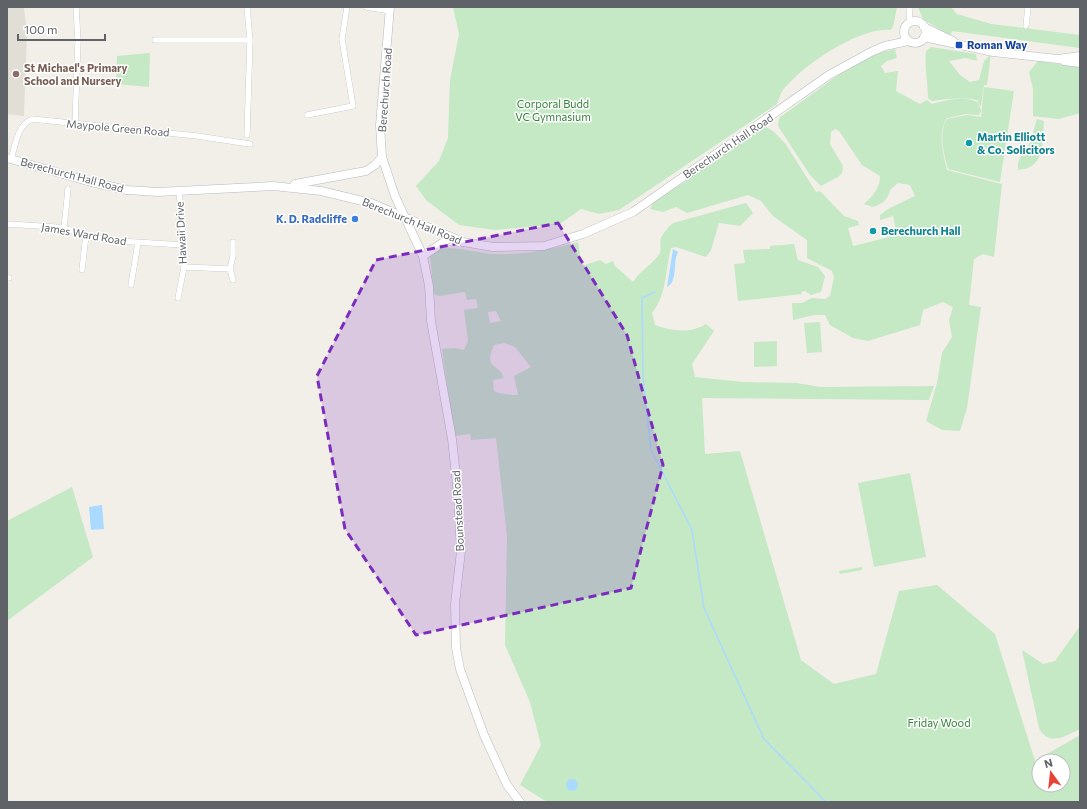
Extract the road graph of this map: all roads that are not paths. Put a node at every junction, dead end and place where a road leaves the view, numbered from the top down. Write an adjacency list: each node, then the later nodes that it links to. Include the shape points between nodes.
1 (76, 7): 22 (street, via 78,48)
2 (247, 7): 14 (street)
3 (346, 7): 21 (street, via 342,39 353,106)
4 (366, 7): 7 (street)
5 (909, 7): 8 (street)
6 (1028, 7): 9 (street)
7 (390, 9): 25 (street, Berechurch Road, via 380,125)
8 (910, 22): 10 (street, via 916,21); 11 (street)
9 (1026, 26)
10 (924, 27): 12 (street); 16 (street)
11 (904, 33): 15 (street); 17 (street, Berechurch Hall Road)
12 (924, 38): 15 (street, via 918,42); 16 (street)
13 (155, 40): 14 (street)
14 (250, 40): 23 (street)
15 (908, 41): 17 (street, Berechurch Hall Road)
16 (957, 44): 19 (street, via 987,51)
17 (885, 46): 36 (street, Berechurch Hall Road, via 857,58 829,75 637,209 616,220 544,246 493,248)
18 (1080, 56): 19 (street)
19 (1058, 59): 20 (street)
20 (1080, 63)
21 (308, 115)
22 (75, 124): 24 (street, Maypole Green Road); 26 (street, Maypole Green Road, via 32,119 20,129)
23 (247, 135)
24 (250, 144)
25 (382, 157): 27 (street, via 366,171 308,180); 30 (street, Berechurch Road)
26 (9, 158): 29 (street, Berechurch Hall Road, via 108,187 143,192)
27 (293, 187): 29 (street, Berechurch Hall Road, via 250,186); 31 (street, Berechurch Hall Road, via 341,195)
28 (68, 189): 34 (street)
29 (179, 191): 39 (street, Hawaii Drive)
30 (395, 196): 31 (street); 32 (street, Berechurch Road)
31 (387, 209): 32 (street, Berechurch Hall Road)
32 (405, 216): 36 (street, Berechurch Hall Road); 42 (street, Bounstead Road)
33 (7, 224): 34 (street, James Ward Road)
34 (64, 229): 35 (street, James Ward Road)
35 (86, 235): 38 (street, James Ward Road); 41 (street)
36 (451, 237): 42 (street)
37 (233, 242): 45 (street)
38 (138, 243): 39 (street, James Ward Road); 47 (street)
39 (184, 246): 43 (street, Hawaii Drive)
40 (76, 255): 41 (street)
41 (84, 256): 44 (street)
42 (423, 256): 49 (street, Bounstead Road, via 431,320 452,439 458,495 461,552 455,604 456,648 460,669 482,729 507,785)
43 (184, 268): 45 (street); 48 (street, Hawaii Drive)
44 (82, 270)
45 (230, 270): 46 (street)
46 (233, 280)
47 (130, 285)
48 (178, 298)
49 (520, 802)

